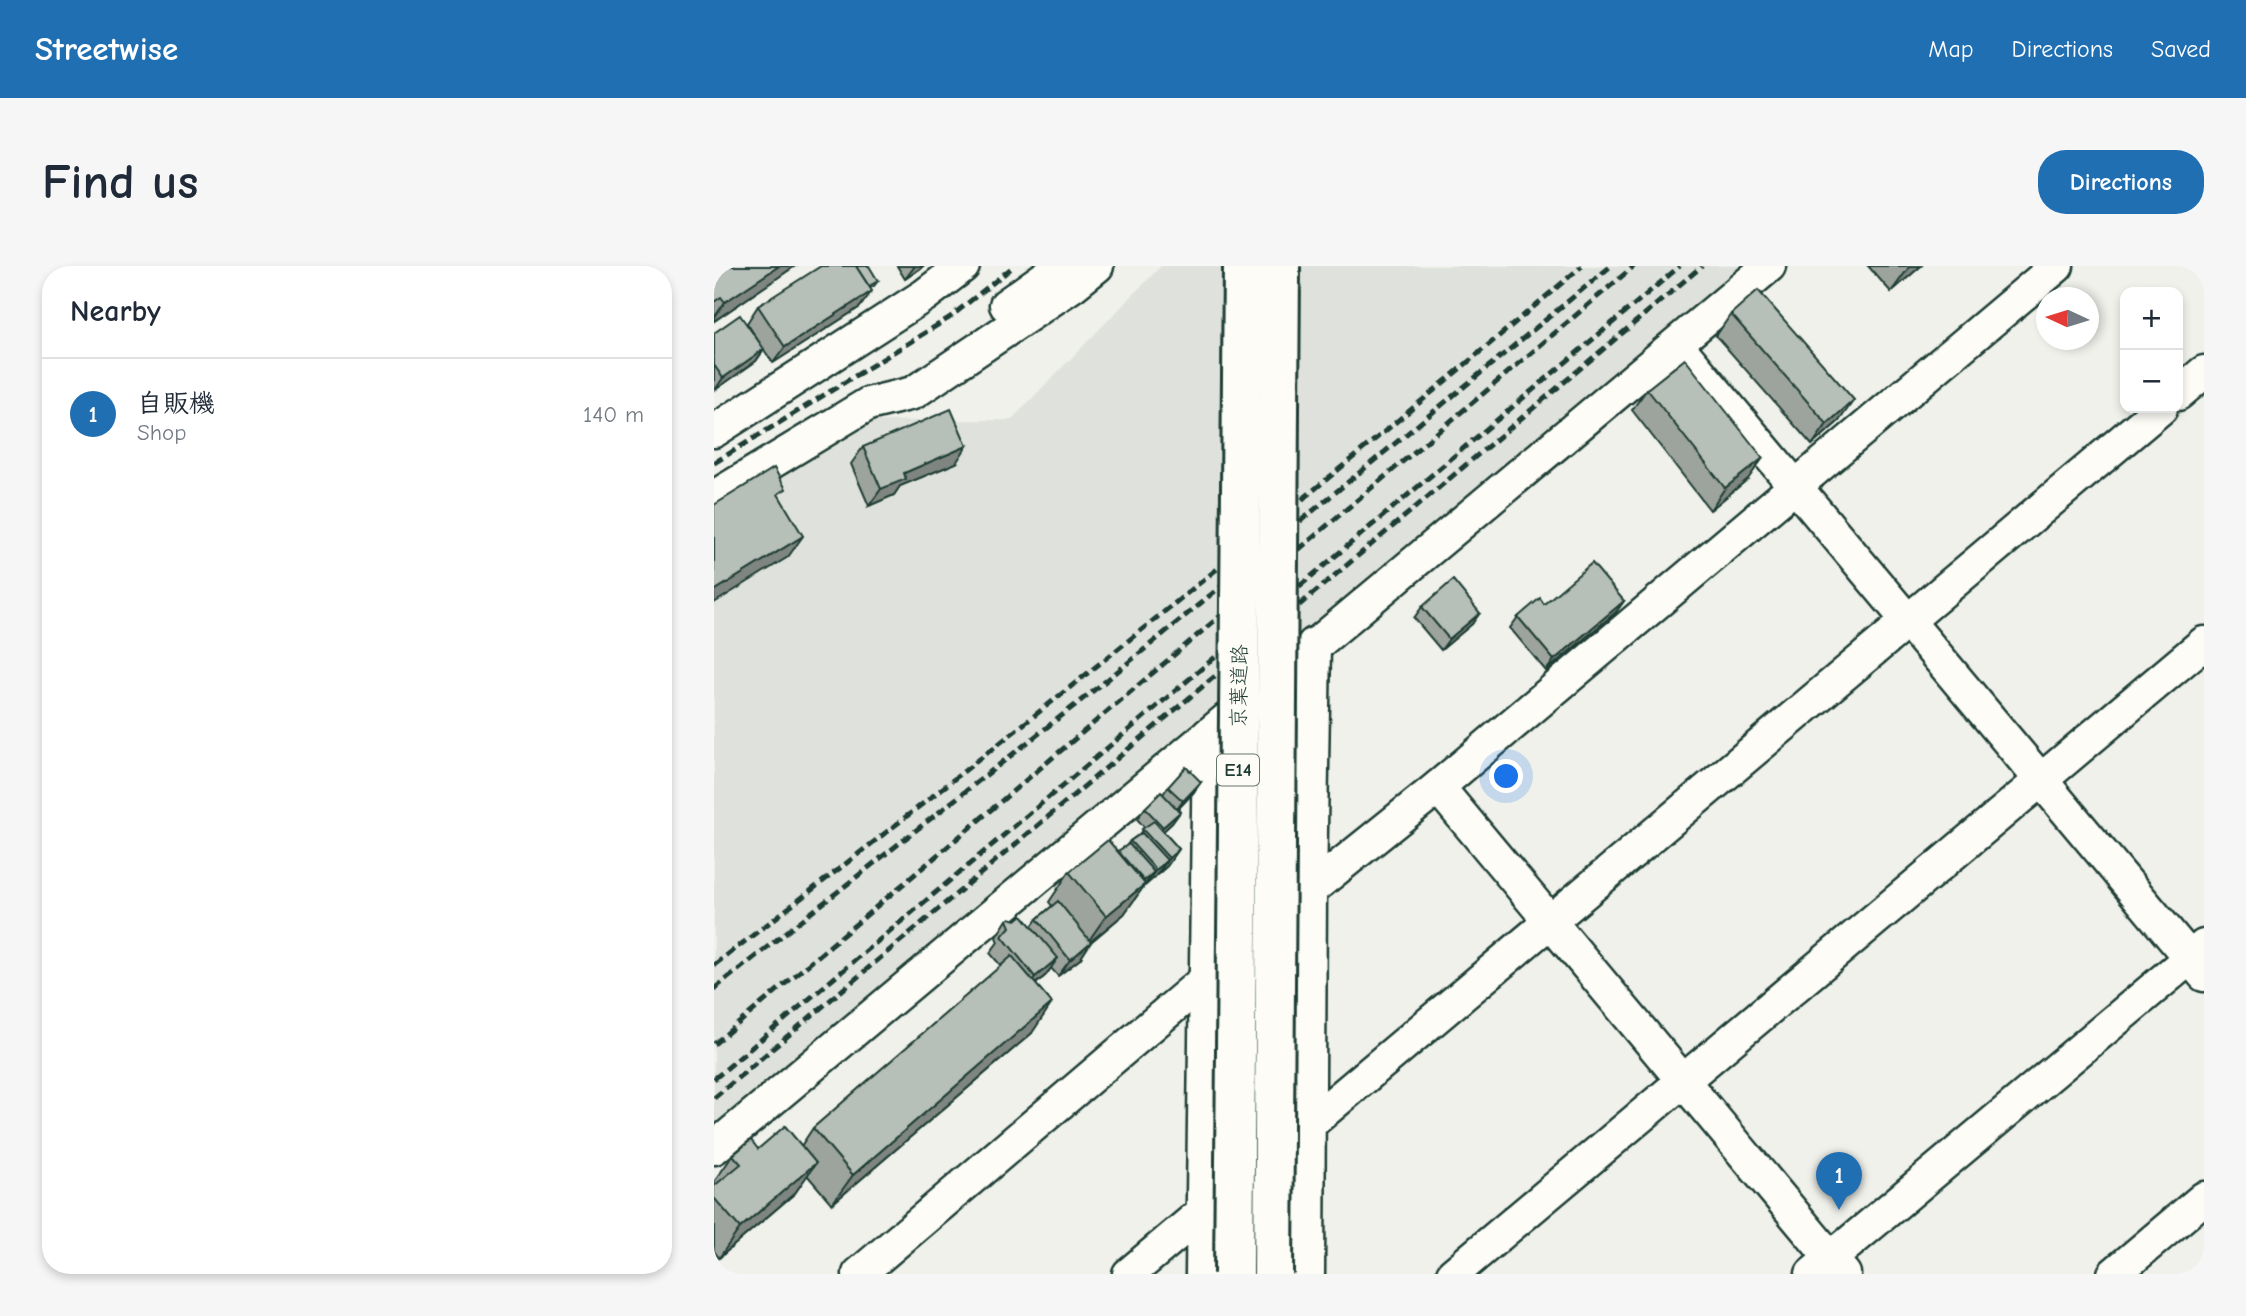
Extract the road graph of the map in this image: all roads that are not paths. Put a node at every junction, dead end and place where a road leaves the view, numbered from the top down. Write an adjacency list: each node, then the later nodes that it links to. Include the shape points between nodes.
1 (963, 266): 13 (street)
2 (1061, 266): 11 (street)
3 (1097, 266): 11 (street, via 913,393)
4 (1243, 266): 35 (highway, 京葉道路 / E14, bridge)
5 (1280, 266): 36 (highway, 京葉道路 / E14, bridge)
6 (1769, 266): 8 (street)
7 (2057, 266): 14 (street)
8 (1677, 345): 14 (street); 18 (street)
9 (2204, 372): 10 (street)
10 (2183, 390)
11 (868, 404): 15 (street)
12 (2155, 413): 16 (street)
13 (714, 431)
14 (1796, 486): 16 (street); 21 (street)
15 (714, 497)
16 (1909, 620): 20 (street); 23 (street)
17 (2204, 643): 20 (street)
18 (1314, 644): 19 (street); 22 (street)
19 (1209, 734): 25 (street); 28 (street)
20 (2041, 780): 24 (street); 26 (street)
21 (1438, 787): 22 (street); 23 (street)
22 (1310, 890): 27 (street)
23 (1549, 920): 26 (street); 27 (street)
24 (2199, 959): 31 (street)
25 (1206, 979): 30 (street); 32 (street)
26 (1684, 1080): 31 (street); 38 (street)
27 (1308, 1125): 37 (street)
28 (714, 1148)
29 (2204, 1198): 39 (street)
30 (1204, 1211): 33 (street); 34 (street)
31 (1829, 1269)
32 (859, 1274)
33 (1129, 1274)
34 (1202, 1274)
35 (1234, 1274)
36 (1273, 1274)
37 (1308, 1274)
38 (1453, 1274)
39 (2114, 1274)

